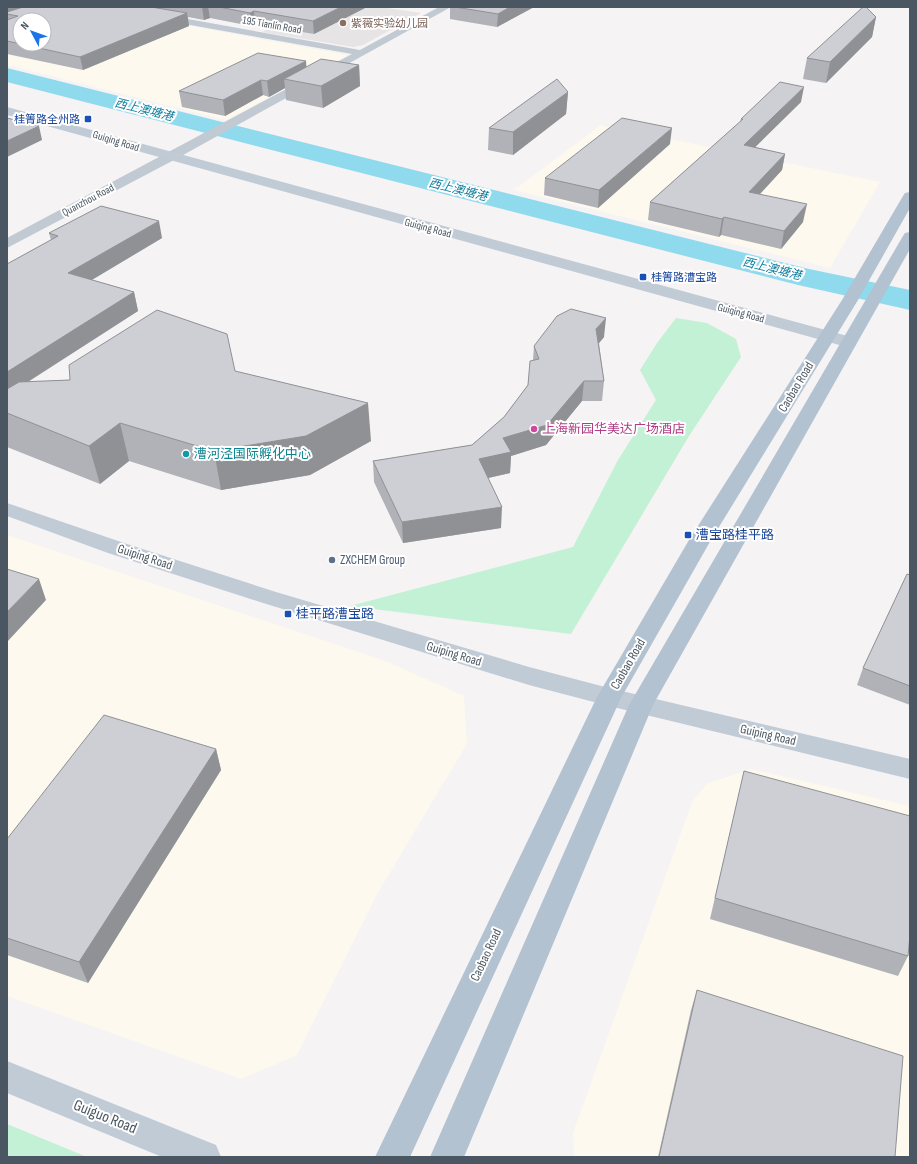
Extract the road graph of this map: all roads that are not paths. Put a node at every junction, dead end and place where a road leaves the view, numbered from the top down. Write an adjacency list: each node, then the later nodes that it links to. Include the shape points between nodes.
1 (106, 7): 3 (street, 195 Tianlin Road)
2 (446, 7): 3 (street, Quanzhou Road)
3 (362, 53): 5 (street, Quanzhou Road)
4 (7, 111): 5 (street, Guiqing Road)
5 (170, 158): 8 (street, Quanzhou Road); 9 (street, Guiqing Road)
6 (910, 196): 9 (main road, Caobao Road)
7 (910, 236): 10 (main road, Caobao Road)
8 (7, 244)
9 (827, 336): 10 (street, Guiqing Road); 12 (main road, Caobao Road, via 700,540)
10 (850, 342): 13 (main road, Caobao Road)
11 (7, 509): 12 (street, Guiping Road, via 268,598)
12 (608, 697): 13 (street, Guiping Road); 17 (main road, Caobao Road)
13 (641, 705): 14 (street, Guiping Road); 18 (main road, Caobao Road)
14 (910, 769)
15 (7, 1077): 16 (street, Guiguo Road)
16 (204, 1157)
17 (392, 1157)
18 (447, 1157)

